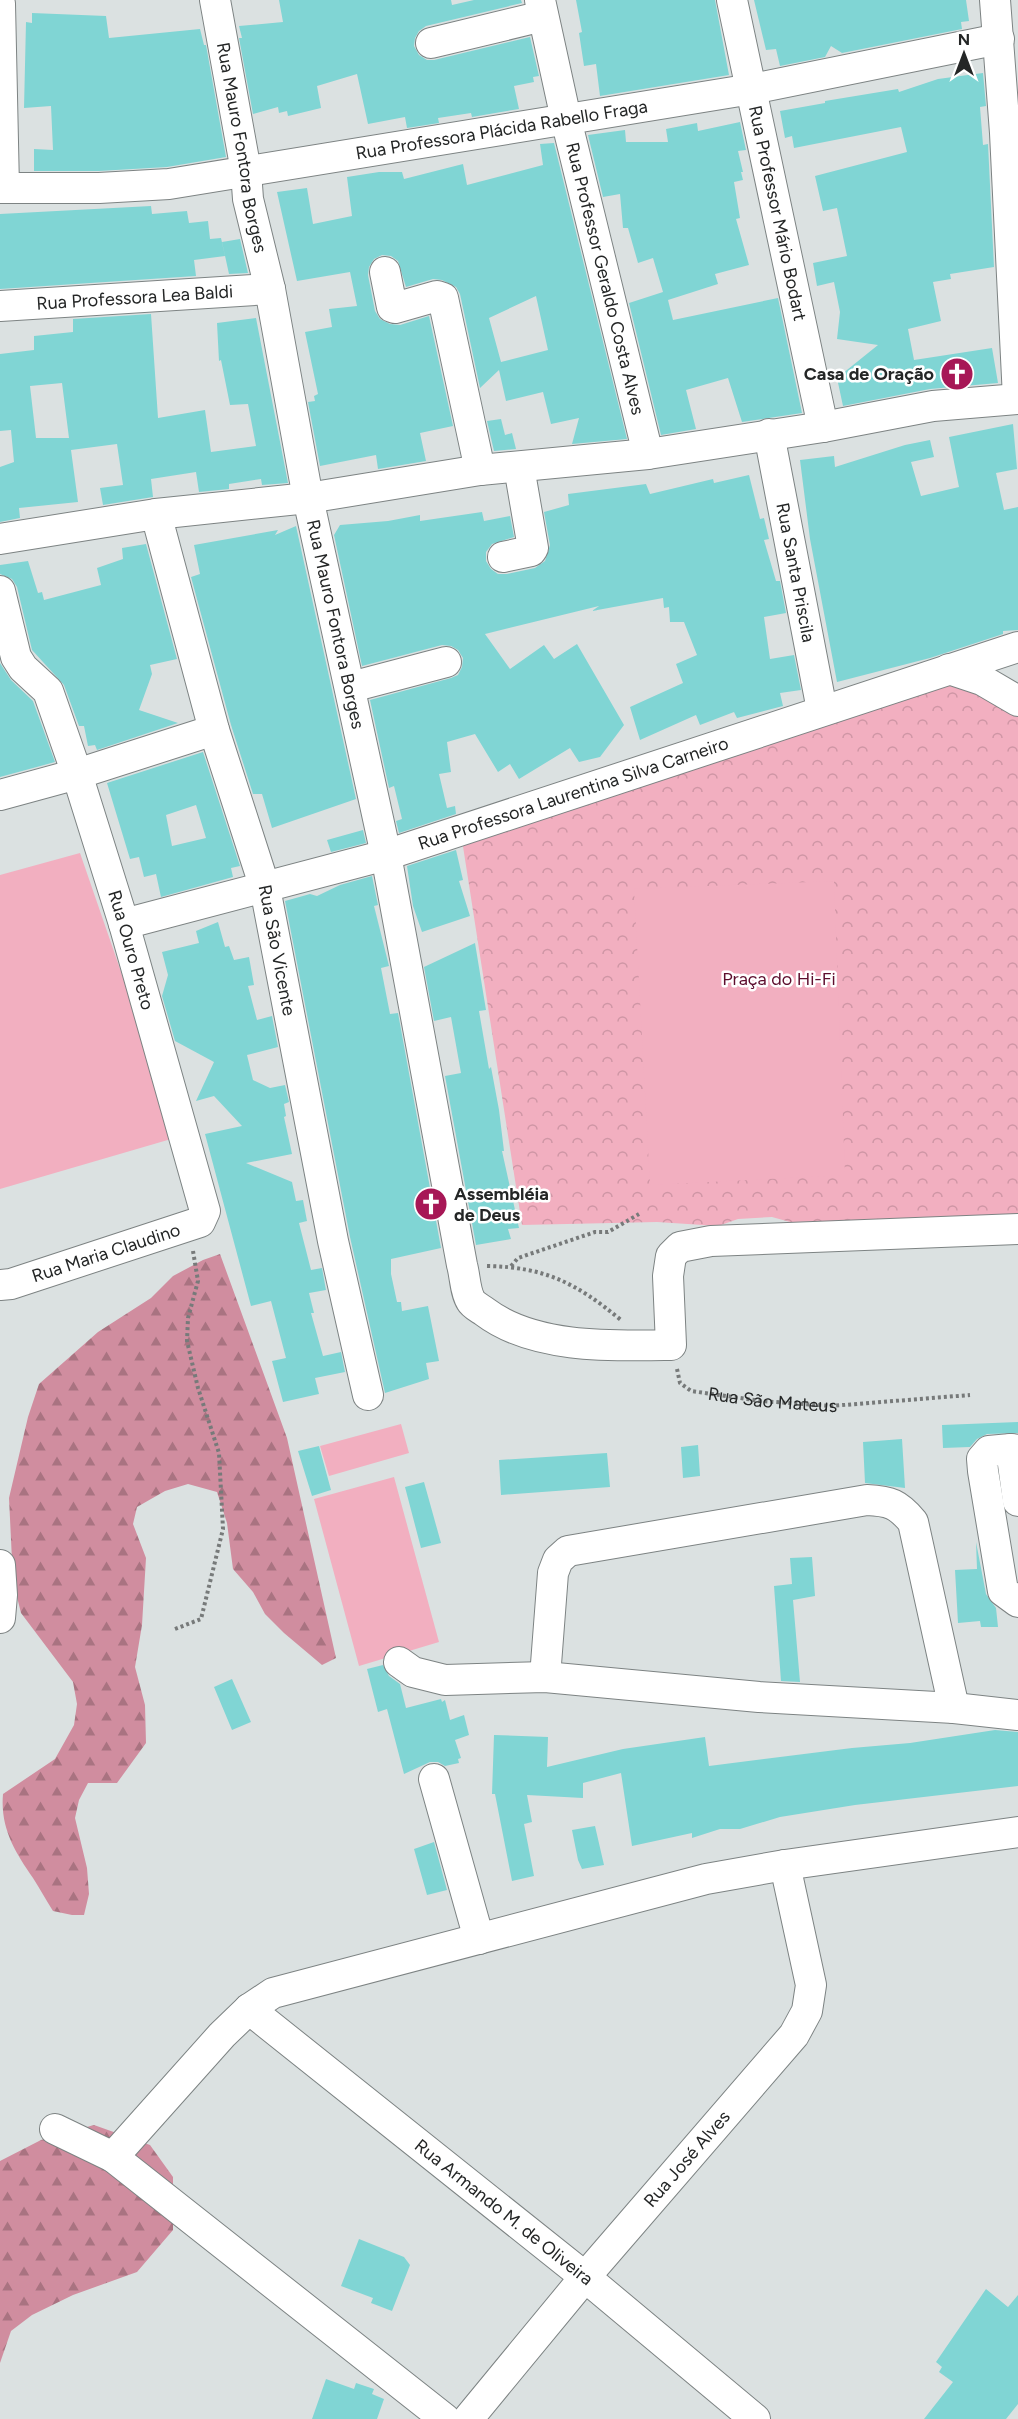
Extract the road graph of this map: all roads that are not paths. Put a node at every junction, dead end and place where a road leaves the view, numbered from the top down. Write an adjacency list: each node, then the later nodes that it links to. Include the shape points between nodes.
1 (16, 0): 5 (street)
2 (215, 0): 12 (street, Rua Mauro Fontora Borges)
3 (732, 0): 9 (street, Rua Professor Mário Bodart)
4 (995, 0): 7 (street)
5 (0, 2): 13 (street)
6 (541, 8): 8 (street); 10 (street, Rua Professor Geraldo Costa Alves)
7 (999, 39): 9 (street, Rua Professora Plácida Rabello Fraga); 11 (street)
8 (431, 43)
9 (752, 89): 10 (street, Rua Professora Plácida Rabello Fraga); 19 (street, Rua Professor Mário Bodart)
10 (566, 119): 12 (street, Rua Professora Plácida Rabello Fraga); 21 (street, Rua Professor Geraldo Costa Alves)
11 (1012, 132): 16 (street)
12 (246, 171): 13 (street, Rua Professora Plácida Rabello Fraga, via 169,184); 15 (street, Rua Mauro Fontora Borges, via 248,199)
13 (2, 188)
14 (385, 272): 23 (street, via 394,307 437,296 444,298)
15 (270, 289): 17 (street, Rua Professora Lea Baldi); 24 (street, Rua Mauro Fontora Borges)
16 (1016, 292): 18 (street)
17 (0, 306)
18 (1018, 399): 19 (street, via 933,406)
19 (823, 427): 20 (street)
20 (769, 434): 21 (street); 34 (street, Rua Santa Priscila)
21 (648, 454): 22 (street)
22 (519, 467): 23 (street); 27 (street, via 533,548)
23 (480, 470): 24 (street)
24 (308, 498): 25 (street); 32 (street, Rua Mauro Fontora Borges)
25 (156, 514): 26 (street); 35 (street, Rua São Vicente)
26 (0, 539)
27 (503, 557)
28 (0, 591): 36 (street, Rua Ouro Preto, via 16,657 48,691)
29 (1018, 647): 31 (street, Rua Professora Laurentina Silva Carneiro)
30 (446, 663): 32 (street)
31 (949, 669): 33 (street, via 982,680); 34 (street, Rua Professora Laurentina Silva Carneiro)
32 (351, 687): 38 (street, Rua Mauro Fontora Borges)
33 (1018, 701)
34 (822, 710): 38 (street, Rua Professora Laurentina Silva Carneiro)
35 (214, 730): 36 (street); 39 (street, Rua São Vicente)
36 (77, 774): 37 (street); 40 (street, Rua Ouro Preto)
37 (0, 795)
38 (386, 855): 39 (street, Rua Professora Laurentina Silva Carneiro); 42 (street, Rua Mauro Fontora Borges, via 471,1301 493,1318 550,1340 671,1345 668,1276 670,1256 680,1247 711,1240)
39 (265, 888): 40 (street, Rua Professora Laurentina Silva Carneiro); 44 (street, Rua São Vicente, via 333,1241)
40 (124, 924): 41 (street, Rua Ouro Preto)
41 (198, 1218): 43 (street, Rua Maria Claudino)
42 (1018, 1229)
43 (0, 1285)
44 (368, 1395)
45 (1014, 1450): 46 (street); 48 (street, via 989,1451 982,1459 1003,1591)
46 (1018, 1501)
47 (0, 1565): 49 (street)
48 (1018, 1602)
49 (0, 1618)
50 (399, 1662): 51 (street, via 413,1672 445,1680)
51 (545, 1677): 52 (street, via 759,1697); 52 (street, via 553,1573 558,1560 568,1551 867,1500 885,1501 901,1508 913,1522)
52 (954, 1708): 53 (street)
53 (1018, 1715)
54 (434, 1779): 57 (street)
55 (1018, 1832): 56 (street)
56 (785, 1865): 57 (street, via 706,1879); 61 (street, Rua José Alves, via 811,1984 807,2011 794,2035)
57 (479, 1939): 58 (street, via 273,1993)
58 (249, 2009): 60 (street); 61 (street, Rua Armando M. de Oliveira)
59 (55, 2129): 60 (street)
60 (113, 2157): 62 (street)
61 (585, 2277): 63 (street, Rua José Alves); 64 (street, Rua Armando M. de Oliveira)
62 (445, 2419)
63 (468, 2419)
64 (755, 2419)

